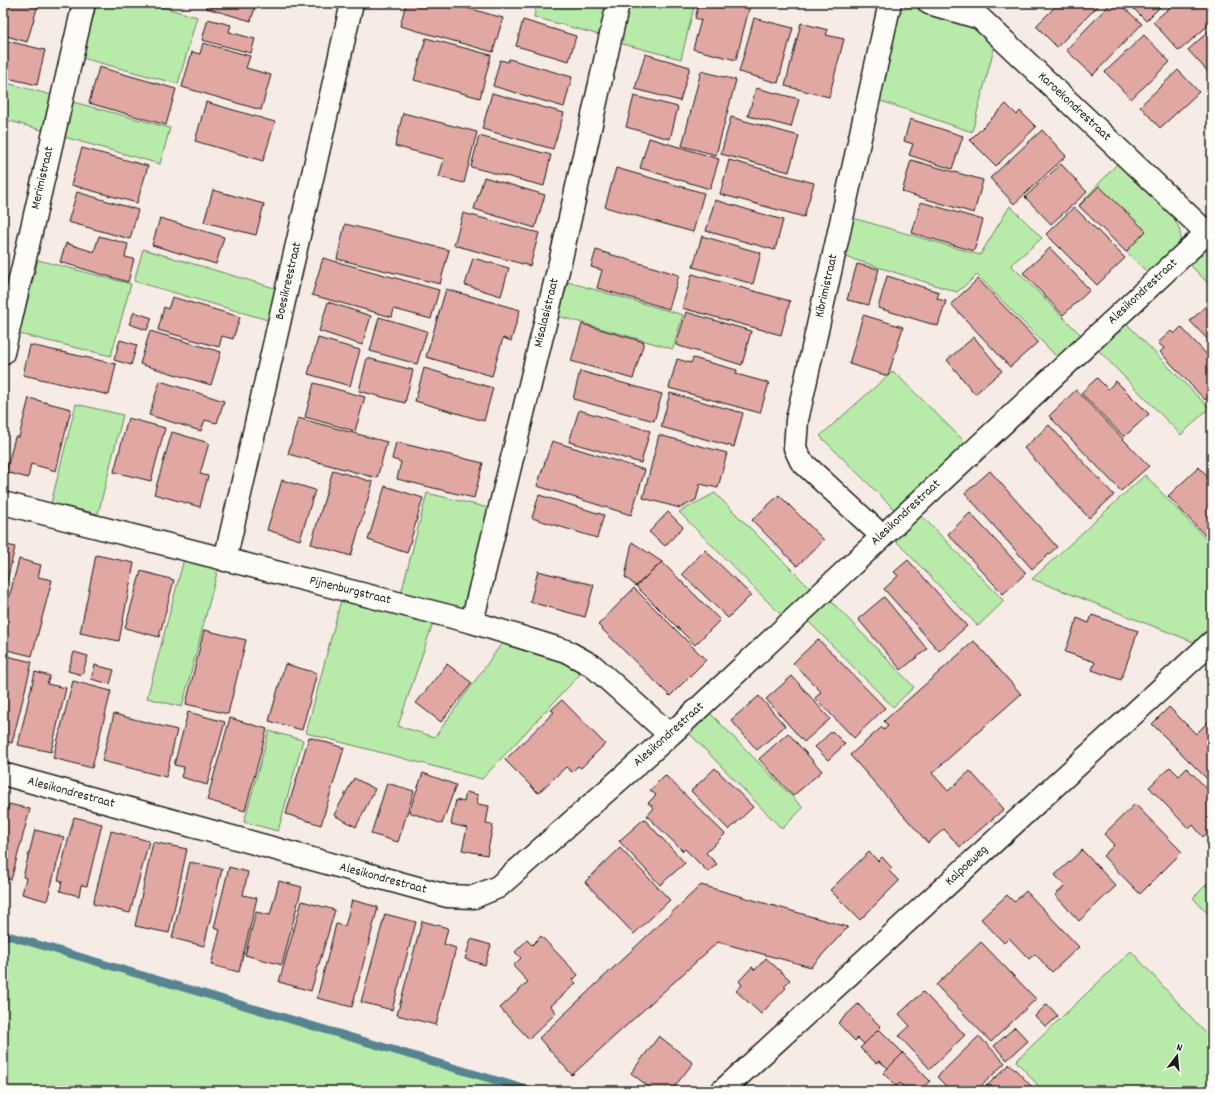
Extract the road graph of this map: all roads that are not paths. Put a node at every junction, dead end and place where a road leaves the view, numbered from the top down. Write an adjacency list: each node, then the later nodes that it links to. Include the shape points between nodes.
1 (84, 3): 7 (street, Merimistraat)
2 (352, 3): 10 (street, Boesikreestraat)
3 (618, 3): 11 (street, Misalasistraat, via 560,262)
4 (890, 3): 9 (street, Kibrimistraat, via 797,420 795,448 800,461)
5 (929, 3): 6 (street, Karoekondrestraat, via 980,18)
6 (1210, 230): 9 (street, Alesikondrestraat)
7 (3, 353)
8 (3, 503): 10 (street, Pijnenburgstraat)
9 (882, 536): 13 (street, Alesikondrestraat)
10 (225, 560): 11 (street, Pijnenburgstraat)
11 (472, 622): 13 (street, Pijnenburgstraat, via 566,651 593,666)
12 (1212, 642): 15 (street, Kalpoeweg)
13 (670, 735): 14 (street, Alesikondrestraat, via 498,887 474,897 446,896)
14 (3, 774)
15 (722, 1091)

